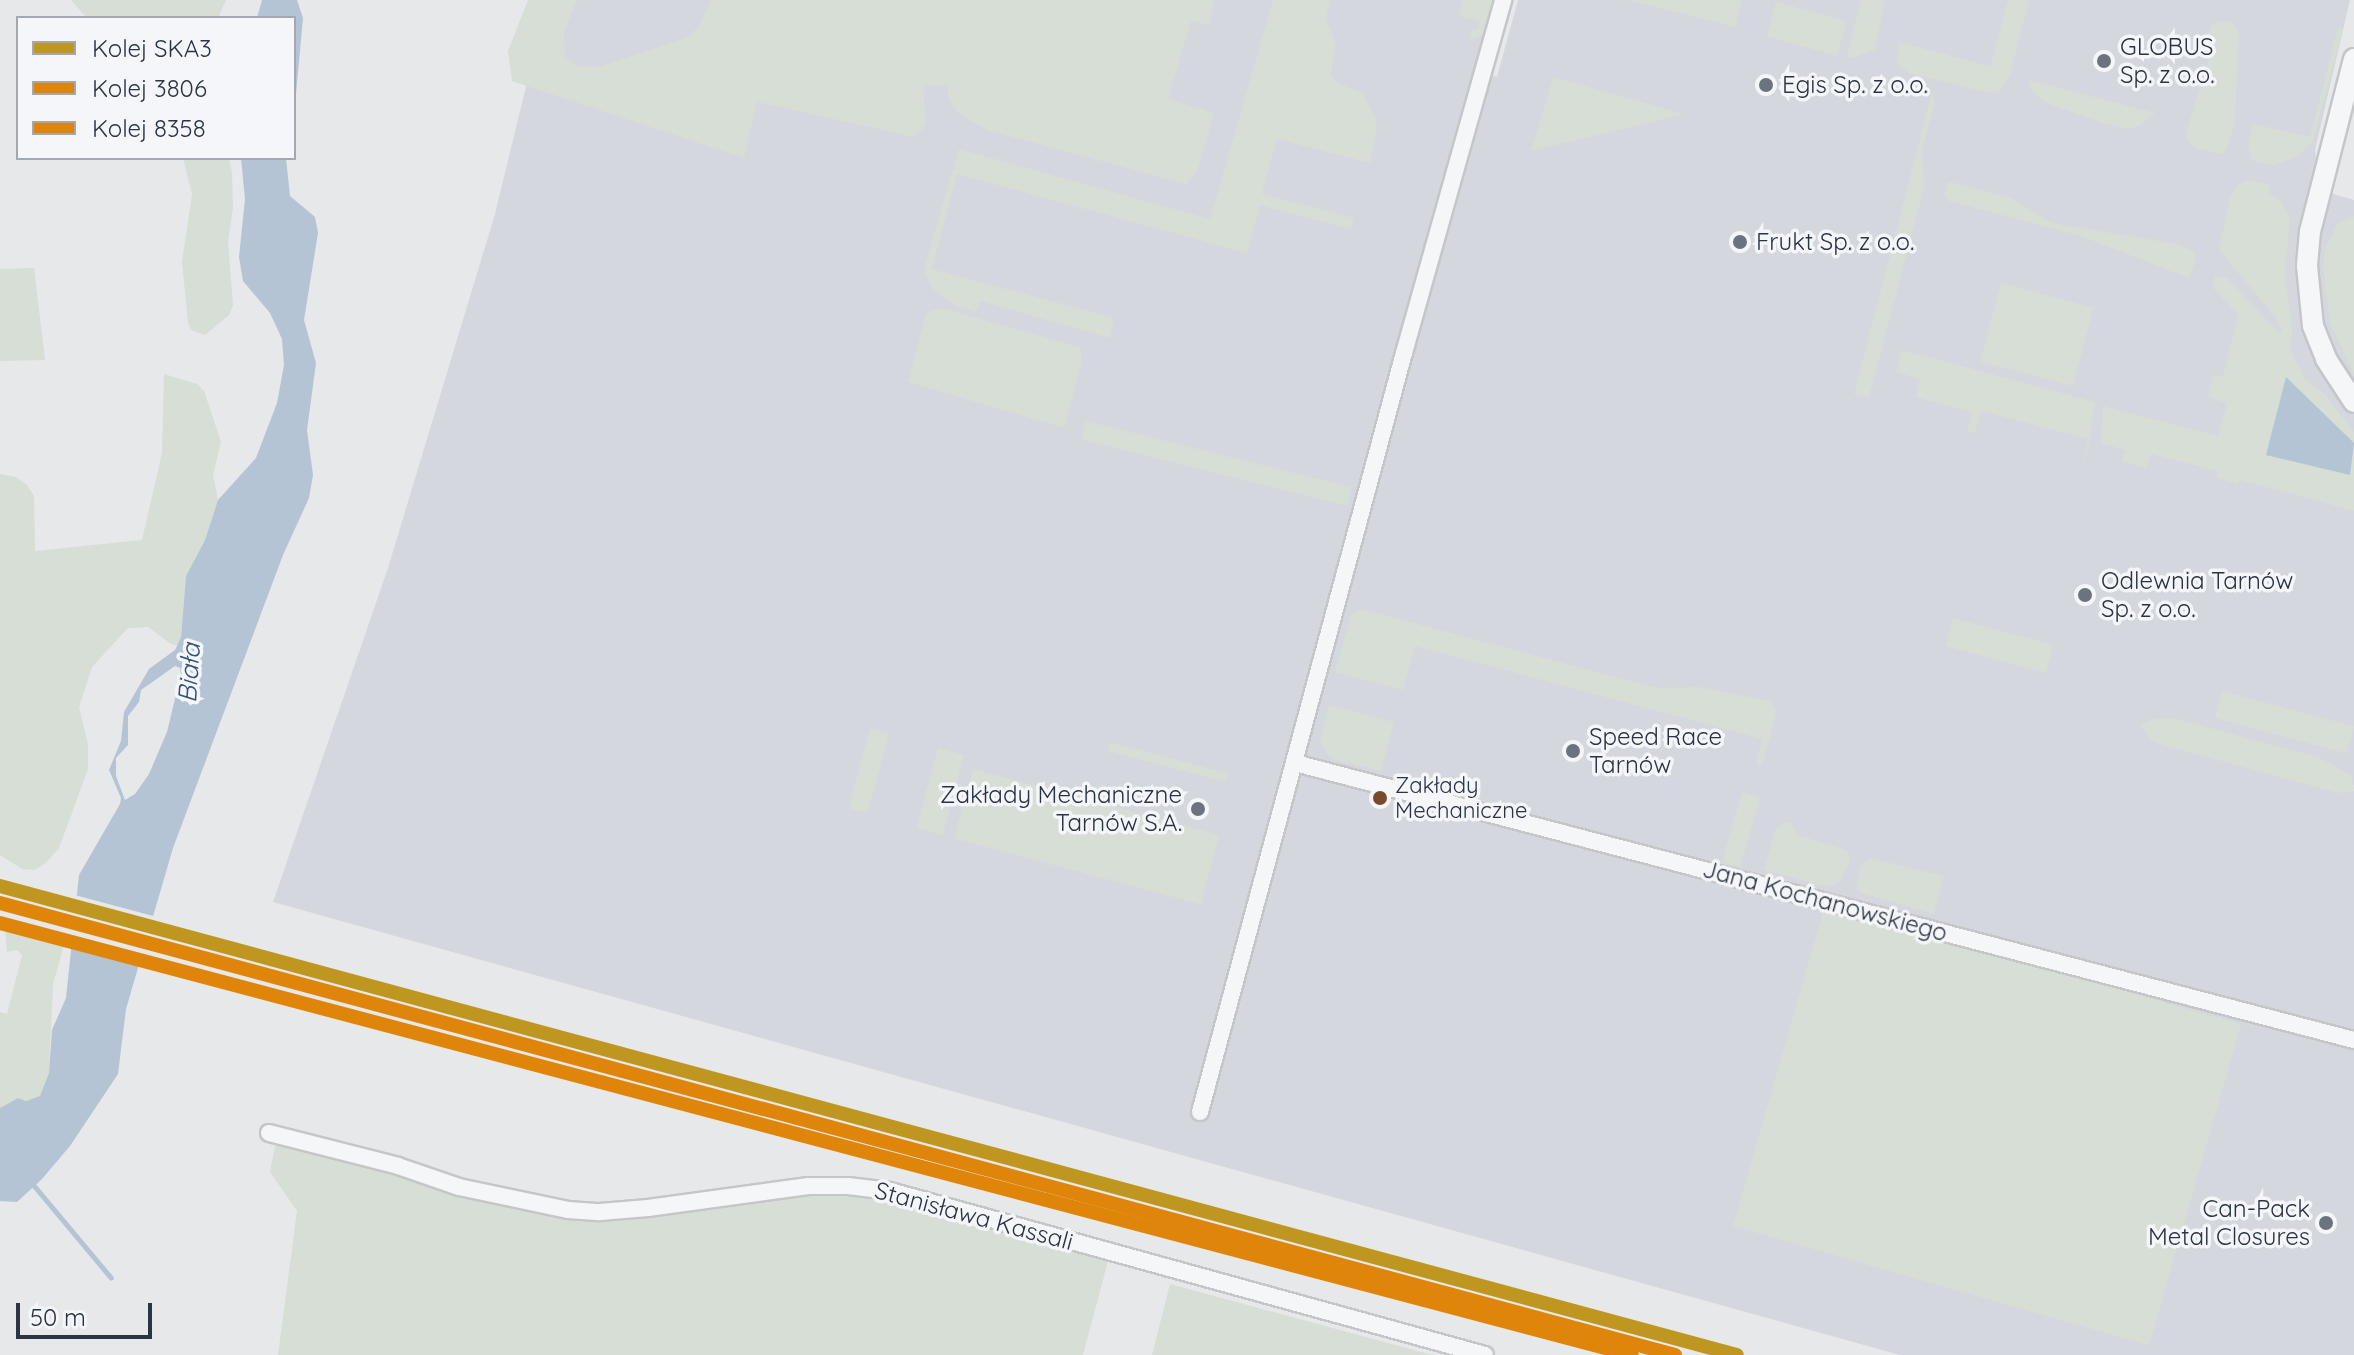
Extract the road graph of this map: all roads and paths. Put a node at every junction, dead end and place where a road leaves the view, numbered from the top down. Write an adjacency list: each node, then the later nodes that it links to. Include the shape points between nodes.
1 (1503, 0): 4 (street)
2 (2354, 59): 3 (street, via 2310,231 2307,266 2313,326 2326,359)
3 (2354, 402)
4 (1295, 763): 5 (street, Jana Kochanowskiego); 6 (street)
5 (2354, 1040)
6 (1200, 1112)
7 (269, 1133): 8 (street, Stanisława Kassali, via 459,1187 568,1210 648,1208 809,1186 890,1191)
8 (1485, 1355)

